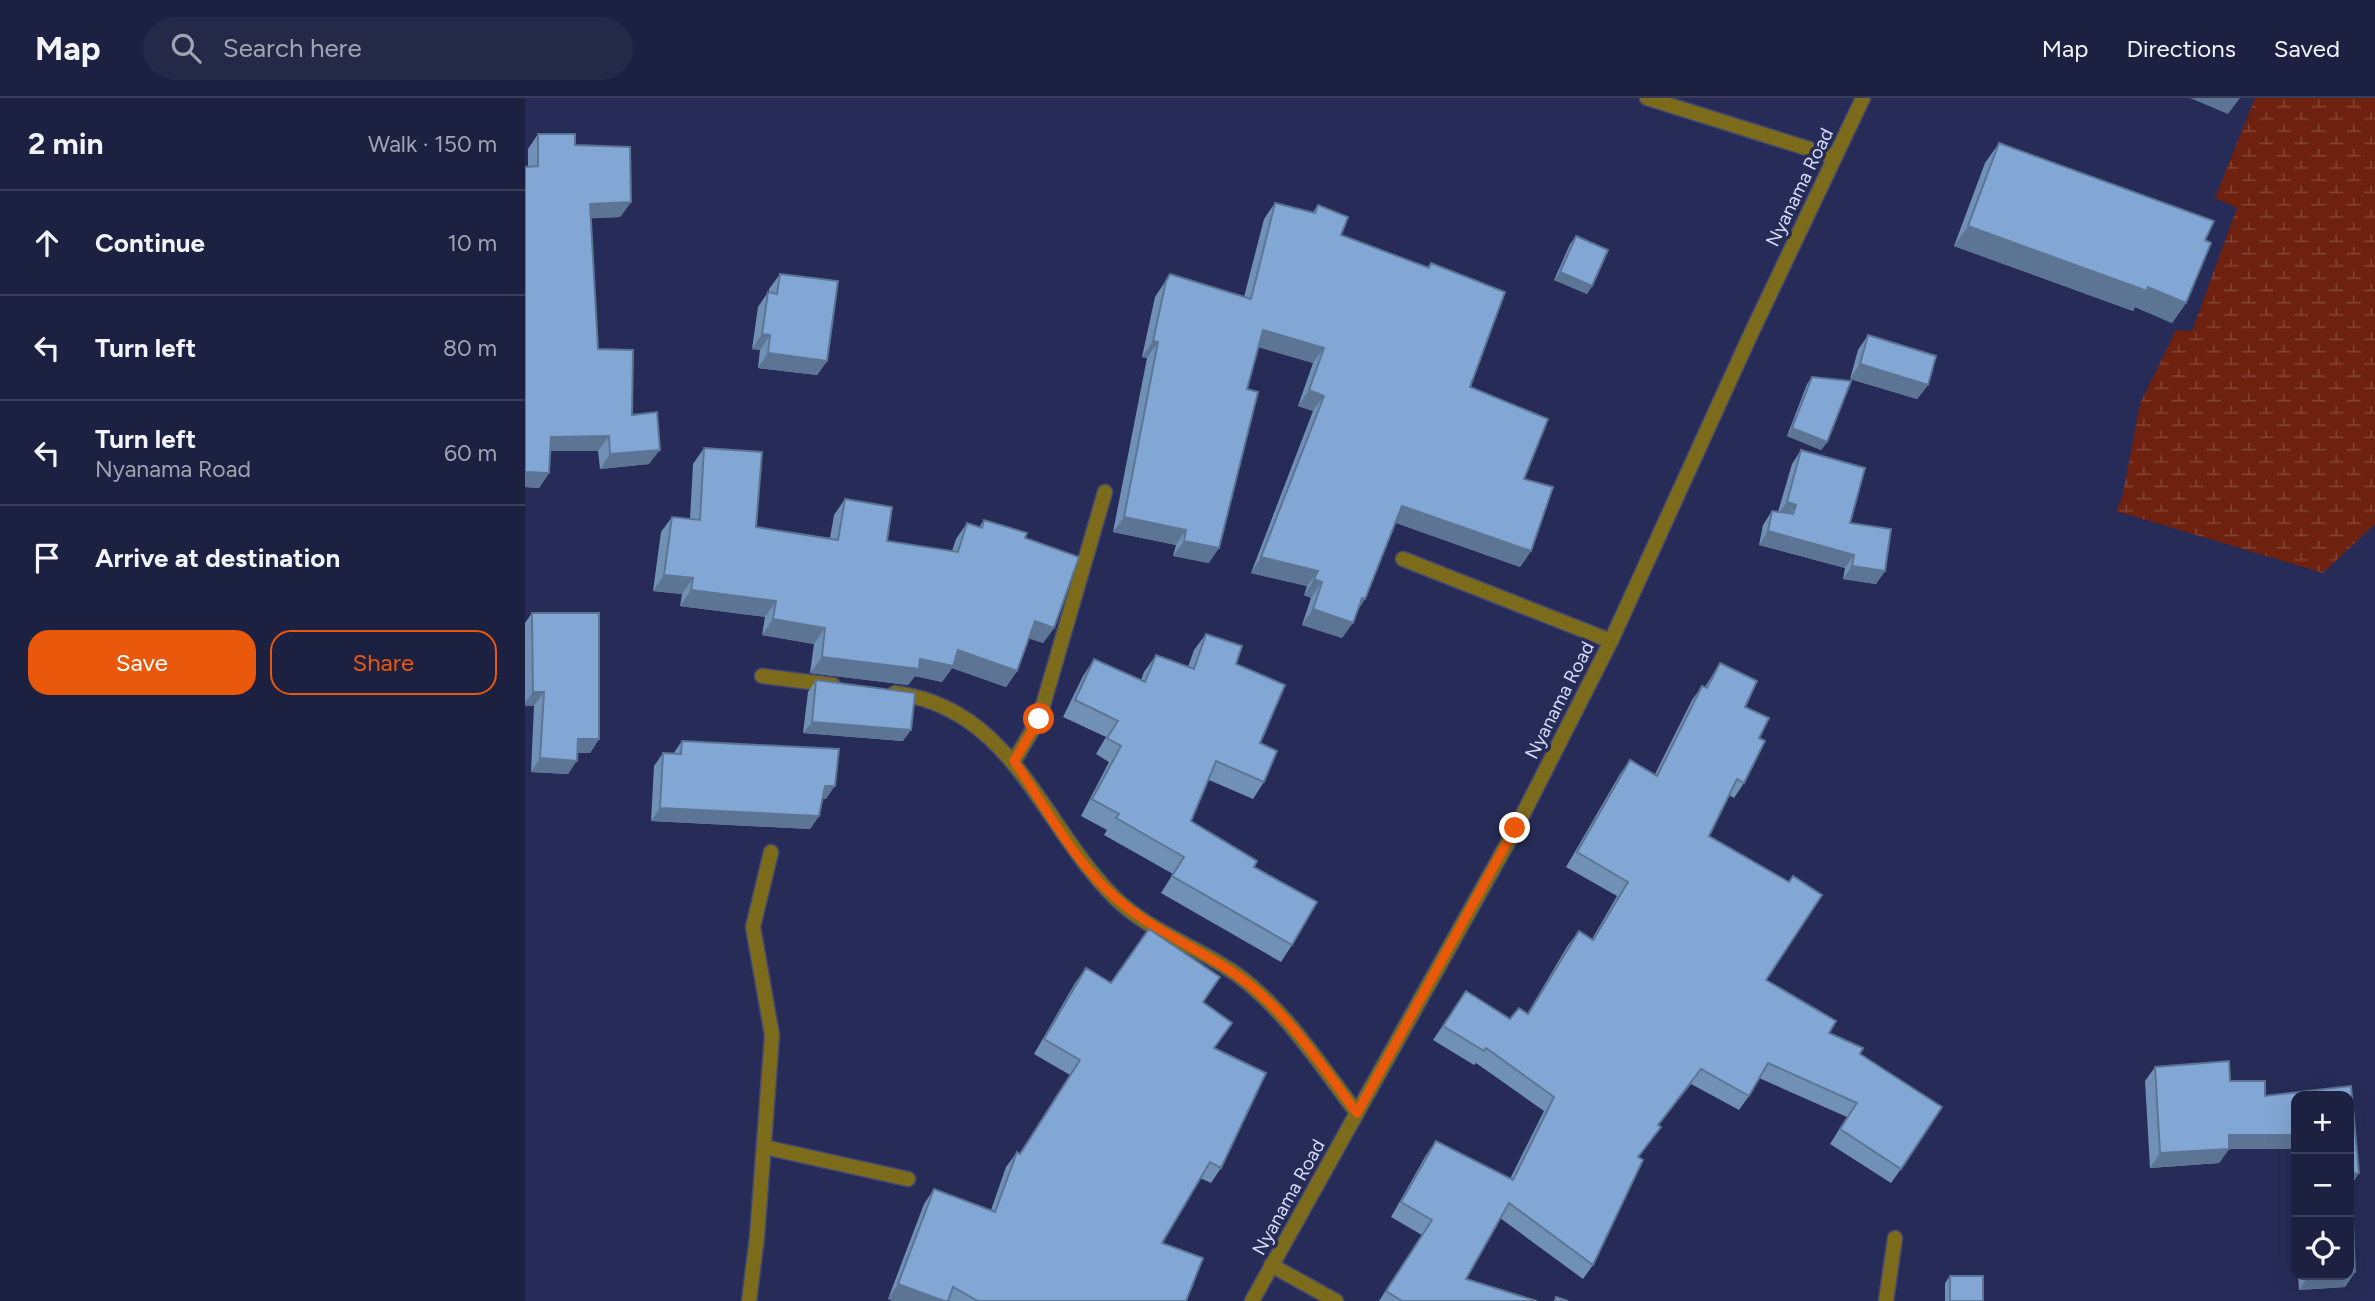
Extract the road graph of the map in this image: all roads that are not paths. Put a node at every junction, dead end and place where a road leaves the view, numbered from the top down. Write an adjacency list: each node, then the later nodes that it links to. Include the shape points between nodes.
1 (1647, 98): 3 (street)
2 (1863, 98): 3 (street, Nyanama Road)
3 (1835, 157): 6 (street, Nyanama Road)
4 (1105, 492): 10 (street, via 1039,719)
5 (1403, 559): 6 (street)
6 (1611, 641): 12 (street, Nyanama Road, via 1515,828)
7 (762, 676): 8 (street)
8 (843, 686)
9 (884, 692): 10 (street, via 925,697 947,707 982,730)
10 (1014, 761): 12 (street, via 1114,897 1161,933 1239,976 1288,1024)
11 (771, 852): 13 (street, via 753,927 772,1035)
12 (1357, 1113): 16 (street, Nyanama Road)
13 (764, 1147): 14 (street); 17 (street)
14 (908, 1179)
15 (1895, 1238): 20 (street)
16 (1271, 1265): 18 (street, Nyanama Road); 19 (street)
17 (749, 1301)
18 (1252, 1301)
19 (1336, 1301)
20 (1886, 1301)

